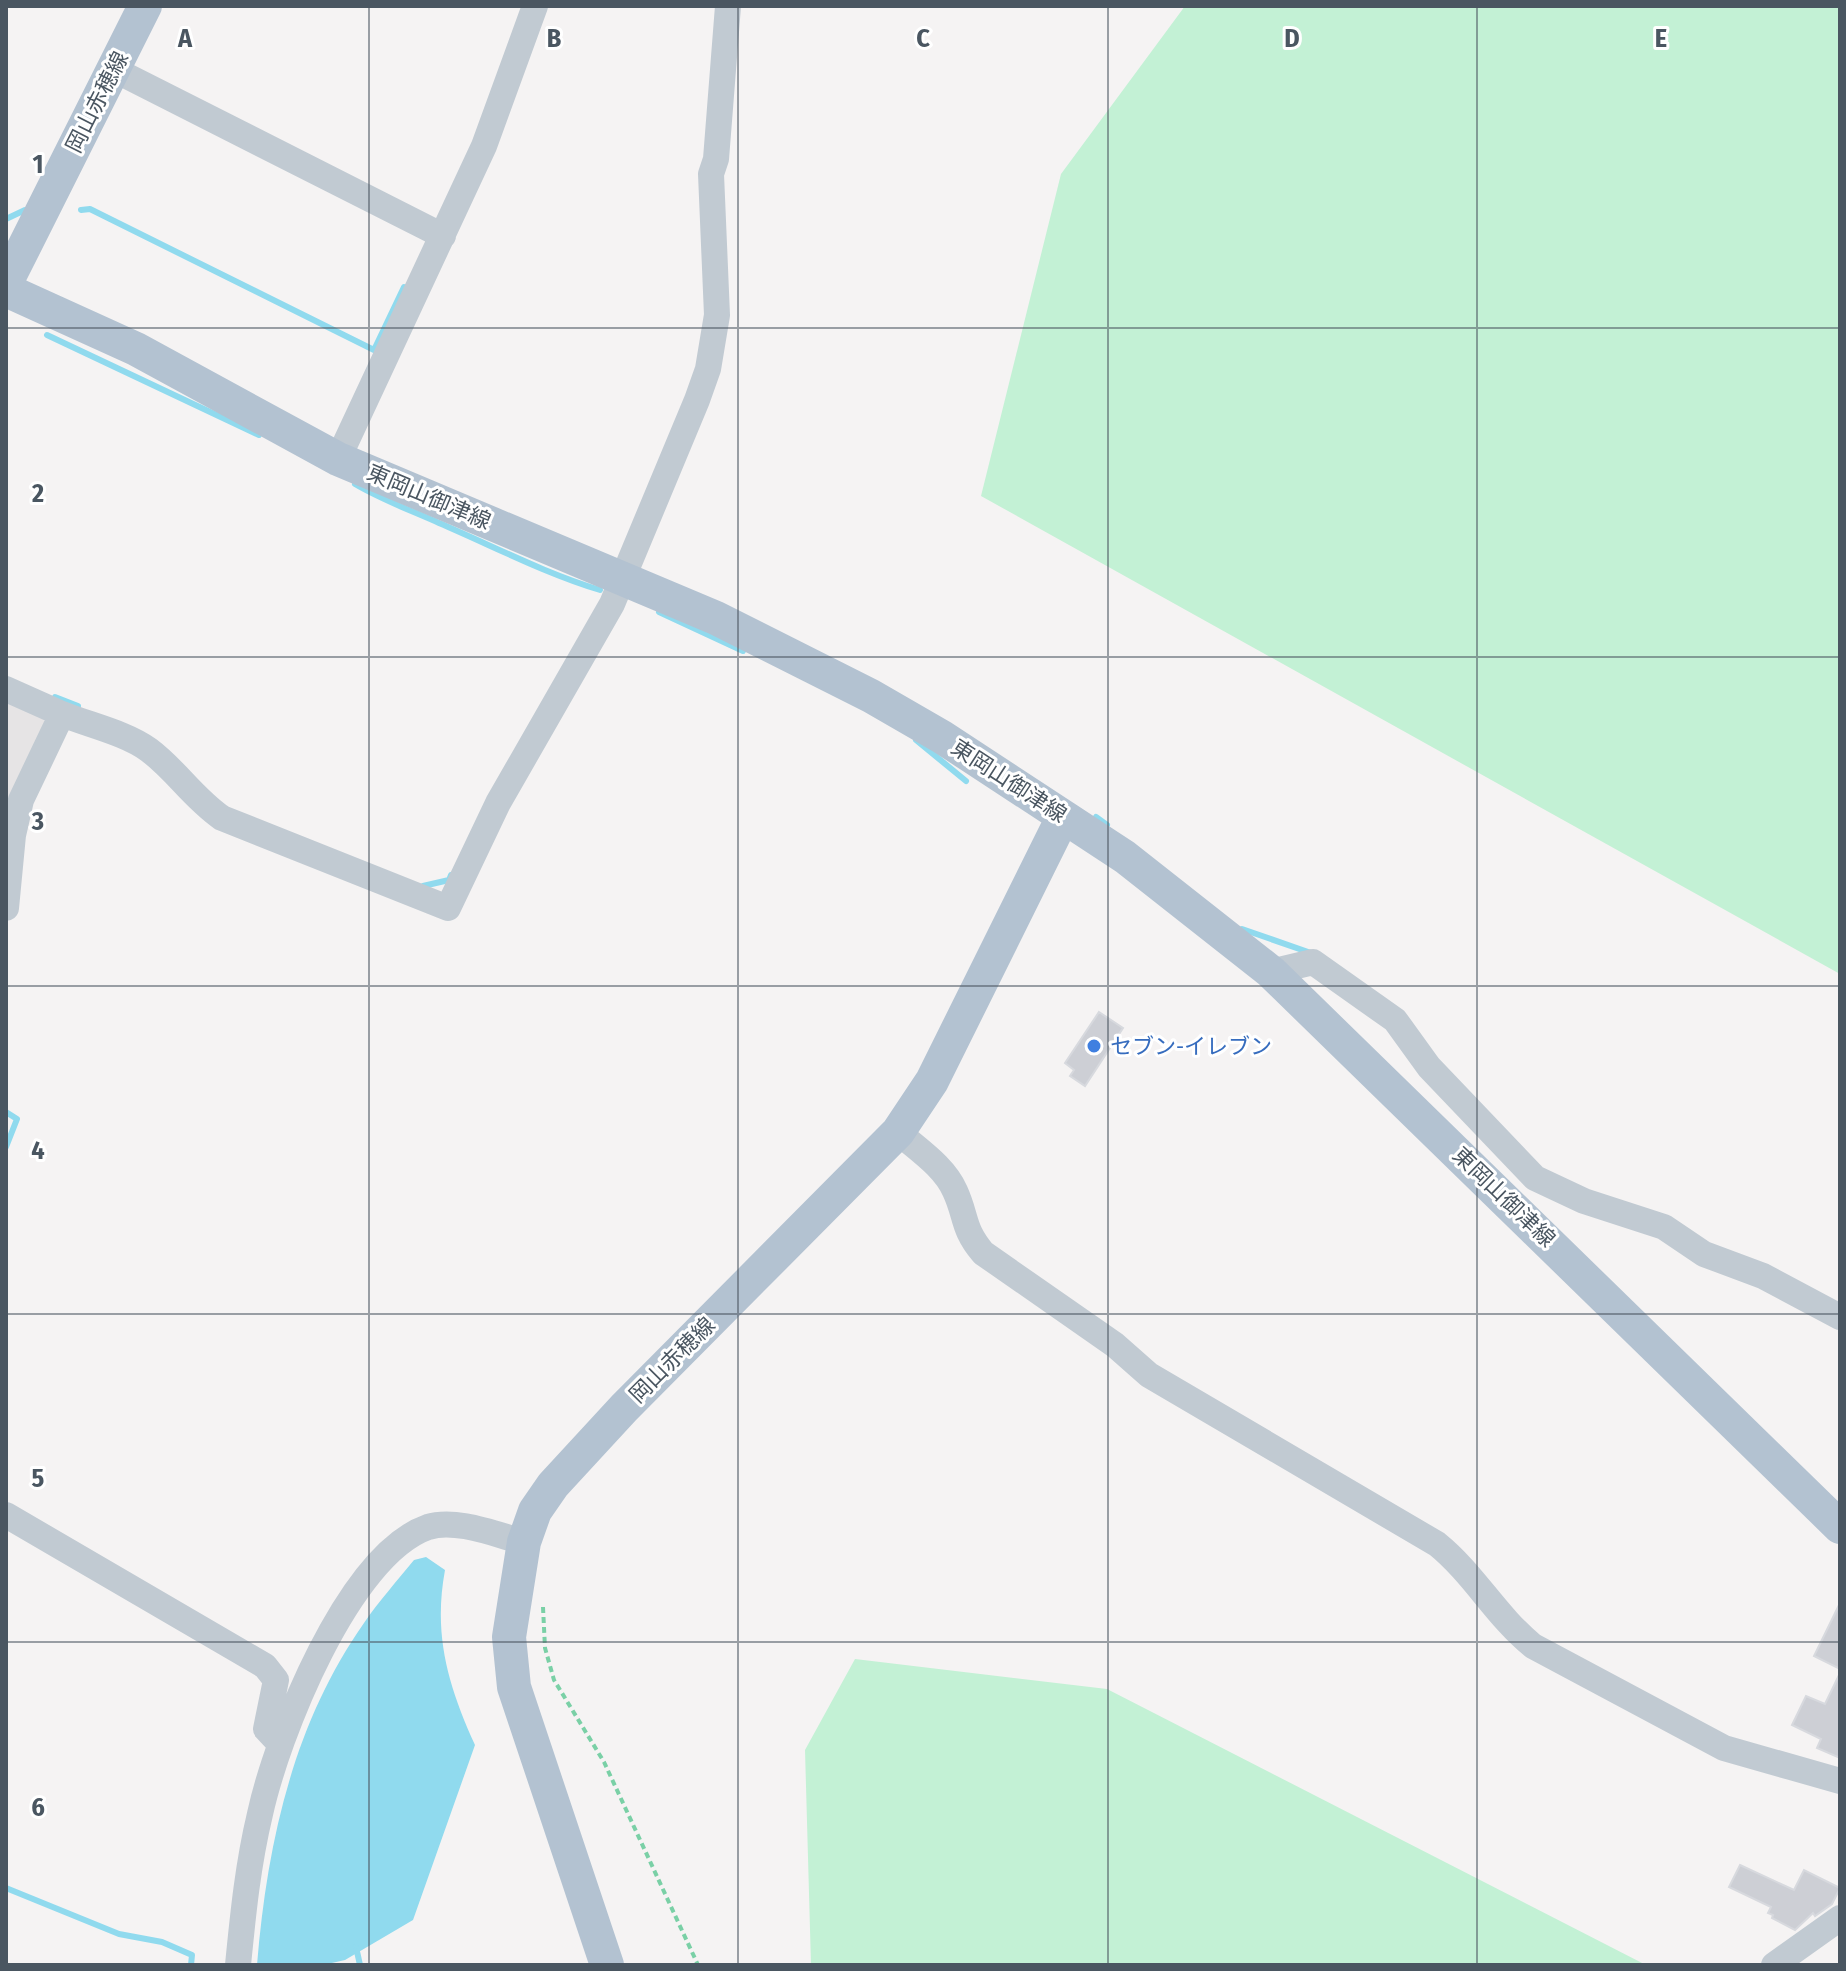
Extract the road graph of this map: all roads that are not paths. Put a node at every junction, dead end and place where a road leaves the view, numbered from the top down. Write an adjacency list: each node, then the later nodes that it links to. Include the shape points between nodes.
1 (145, 6): 4 (main road, 岡山赤穂線)
2 (535, 6): 5 (street, via 484,146)
3 (728, 6): 9 (street, via 711,174 717,315 708,369)
4 (113, 69): 5 (street); 6 (main road, 岡山赤穂線)
5 (435, 232): 8 (street)
6 (6, 283)
7 (6, 290): 8 (main road, 東岡山御津線, via 136,349)
8 (338, 459): 9 (main road, 東岡山御津線)
9 (624, 579): 11 (street, via 498,803 448,908 222,818 194,799 145,747); 12 (main road, 東岡山御津線, via 716,618 871,696)
10 (6, 689): 11 (street)
11 (62, 714): 13 (street, via 21,800)
12 (1063, 817): 14 (main road, 東岡山御津線, via 1193,908); 15 (main road, 岡山赤穂線, via 932,1081)
13 (6, 908)
14 (1271, 972): 16 (street, via 1313,962 1395,1020 1429,1067 1535,1178 1584,1201 1664,1227 1704,1254 1763,1276); 18 (main road, 東岡山御津線)
15 (898, 1132): 19 (main road, 岡山赤穂線, via 593,1441 535,1511); 21 (street, via 944,1173 967,1234 983,1253 1115,1345 1149,1375 1437,1544 1533,1646 1724,1748)
16 (1840, 1317)
17 (6, 1515): 20 (street, via 265,1666 276,1680 266,1729)
18 (1840, 1527)
19 (524, 1542): 20 (street, via 461,1527 430,1526 393,1546 346,1605); 24 (main road, 岡山赤穂線, via 509,1637 514,1687)
20 (280, 1744): 23 (street, via 248,1873)
21 (1840, 1781)
22 (1840, 1918): 25 (street)
23 (238, 1965)
24 (607, 1965)
25 (1774, 1965)

